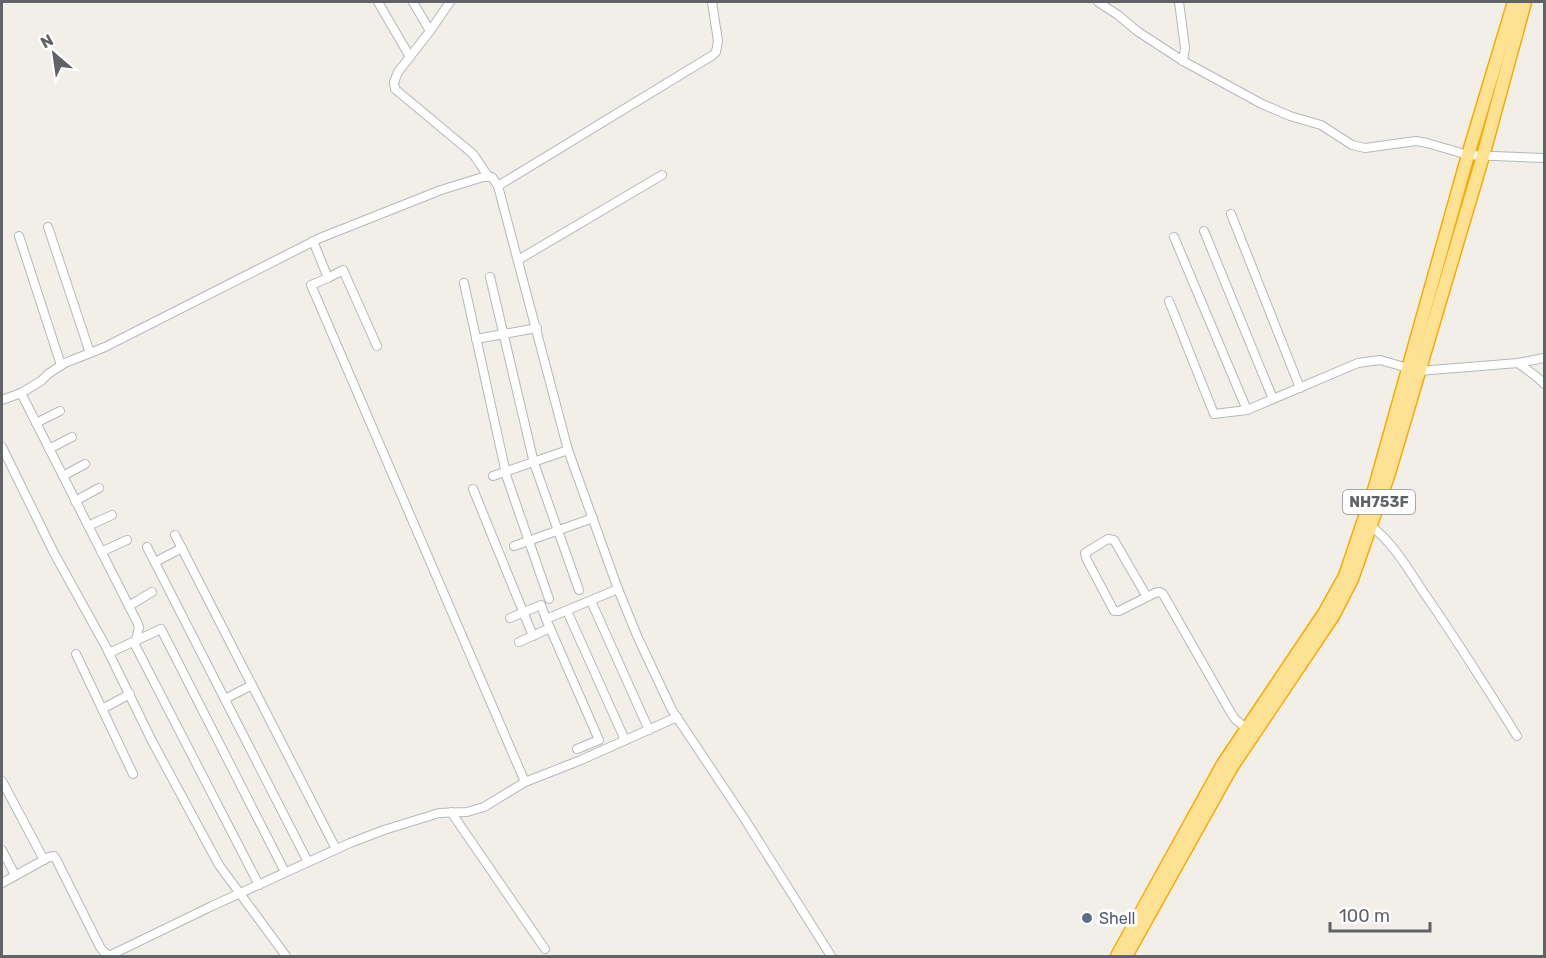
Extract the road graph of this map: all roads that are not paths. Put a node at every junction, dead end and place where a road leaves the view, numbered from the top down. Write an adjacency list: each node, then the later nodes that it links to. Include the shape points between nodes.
1 (378, 2): 10 (street)
2 (413, 2): 9 (street)
3 (450, 2): 9 (street)
4 (712, 2): 17 (street, via 717,52)
5 (1098, 2): 11 (street)
6 (1179, 2): 11 (street)
7 (1514, 2): 12 (highway, NH753F)
8 (1525, 2): 13 (highway, NH753F)
9 (430, 31): 10 (street)
10 (410, 57): 16 (street, via 398,72 395,89 472,154)
11 (1183, 61): 12 (street, via 1262,104 1321,126 1352,145 1365,148 1416,141)
12 (1468, 155): 13 (street); 37 (highway, NH753F)
13 (1483, 156): 14 (street); 37 (highway, NH753F)
14 (1545, 158)
15 (662, 175): 24 (street)
16 (488, 176): 17 (street); 23 (street, via 441,190)
17 (498, 186): 24 (street)
18 (1231, 214): 39 (street)
19 (48, 227): 33 (street)
20 (1204, 231): 41 (street)
21 (20, 236): 36 (street)
22 (1174, 237): 43 (street)
23 (313, 242): 26 (street); 33 (street)
24 (518, 260): 29 (street)
25 (490, 277): 30 (street)
26 (328, 278): 32 (street, via 343,270); 102 (street, via 311,285)
27 (464, 283): 31 (street)
28 (1169, 302): 43 (street, via 1214,414)
29 (537, 328): 30 (street); 49 (street)
30 (503, 334): 31 (street); 50 (street)
31 (476, 339): 54 (street)
32 (378, 346)
33 (90, 352): 36 (street)
34 (1545, 358): 35 (street)
35 (1518, 363): 37 (street); 38 (street)
36 (61, 365): 40 (street)
37 (1414, 370): 39 (street, via 1372,360); 63 (highway, NH753F); 95 (highway, NH753F, via 1344,576 1325,612)
38 (1545, 384)
39 (1300, 388): 41 (street)
40 (21, 393): 42 (street); 45 (street)
41 (1273, 399): 43 (street)
42 (2, 400)
43 (1246, 410)
44 (60, 411): 45 (street)
45 (36, 423): 48 (street)
46 (72, 437): 48 (street)
47 (2, 447): 52 (street)
48 (49, 449): 55 (street)
49 (568, 450): 50 (street); 61 (street)
50 (533, 462): 54 (street); 64 (street)
51 (86, 464): 55 (street)
52 (11, 467): 53 (street); 88 (street)
53 (2, 471)
54 (506, 472): 56 (street); 67 (street)
55 (63, 476): 59 (street)
56 (493, 476)
57 (99, 488): 59 (street)
58 (473, 489): 81 (street)
59 (75, 501): 62 (street)
60 (112, 515): 62 (street)
61 (592, 518): 64 (street); 73 (street)
62 (88, 526): 71 (street)
63 (1371, 526): 97 (street, via 1394,549 1432,603); 118 (highway, NH753F, via 1352,579 1332,616 1230,768)
64 (557, 531): 67 (street); 74 (street)
65 (175, 535): 70 (street)
66 (127, 540): 71 (street)
67 (528, 541): 68 (street); 77 (street)
68 (513, 546)
69 (147, 547): 72 (street)
70 (182, 548): 72 (street); 90 (street)
71 (102, 552): 79 (street)
72 (154, 562): 92 (street)
73 (618, 589): 78 (street); 94 (street)
74 (579, 590)
75 (152, 592): 79 (street)
76 (1147, 597): 76 (street, via 1114,540 1108,539 1085,553 1114,611); 95 (street, via 1163,594 1235,719)
77 (549, 600)
78 (591, 601): 80 (street); 96 (street)
79 (129, 606): 86 (street, via 139,627)
80 (567, 611): 83 (street); 98 (street)
81 (524, 612): 82 (street); 83 (street, via 540,605); 85 (street)
82 (510, 618)
83 (546, 619): 84 (street)
84 (550, 628): 85 (street); 99 (street, via 599,740)
85 (533, 636): 87 (street)
86 (135, 641): 88 (street); 108 (street, via 161,629); 111 (street)
87 (519, 642)
88 (109, 653): 91 (street)
89 (76, 654): 93 (street)
90 (252, 685): 92 (street); 104 (street)
91 (130, 694): 93 (street); 112 (street, via 219,865)
92 (225, 699): 107 (street)
93 (102, 709): 100 (street)
94 (676, 717): 96 (street); 116 (street)
95 (1246, 729): 117 (highway, NH753F)
96 (649, 730): 98 (street)
97 (1517, 736)
98 (626, 740): 102 (street)
99 (577, 749)
100 (134, 774)
101 (2, 781): 106 (street)
102 (525, 782): 103 (street, via 484,807)
103 (451, 812): 104 (street, via 384,830); 113 (street)
104 (336, 849): 107 (street)
105 (2, 850): 109 (street)
106 (44, 860): 109 (street); 114 (street, via 54,856 57,859 100,947)
107 (308, 862): 108 (street)
108 (285, 872): 111 (street)
109 (15, 875): 110 (street)
110 (2, 883)
111 (259, 885): 112 (street)
112 (240, 894): 114 (street); 115 (street)
113 (545, 949)
114 (110, 956)
115 (286, 957)
116 (831, 957)
117 (1117, 957)
118 (1126, 957)

